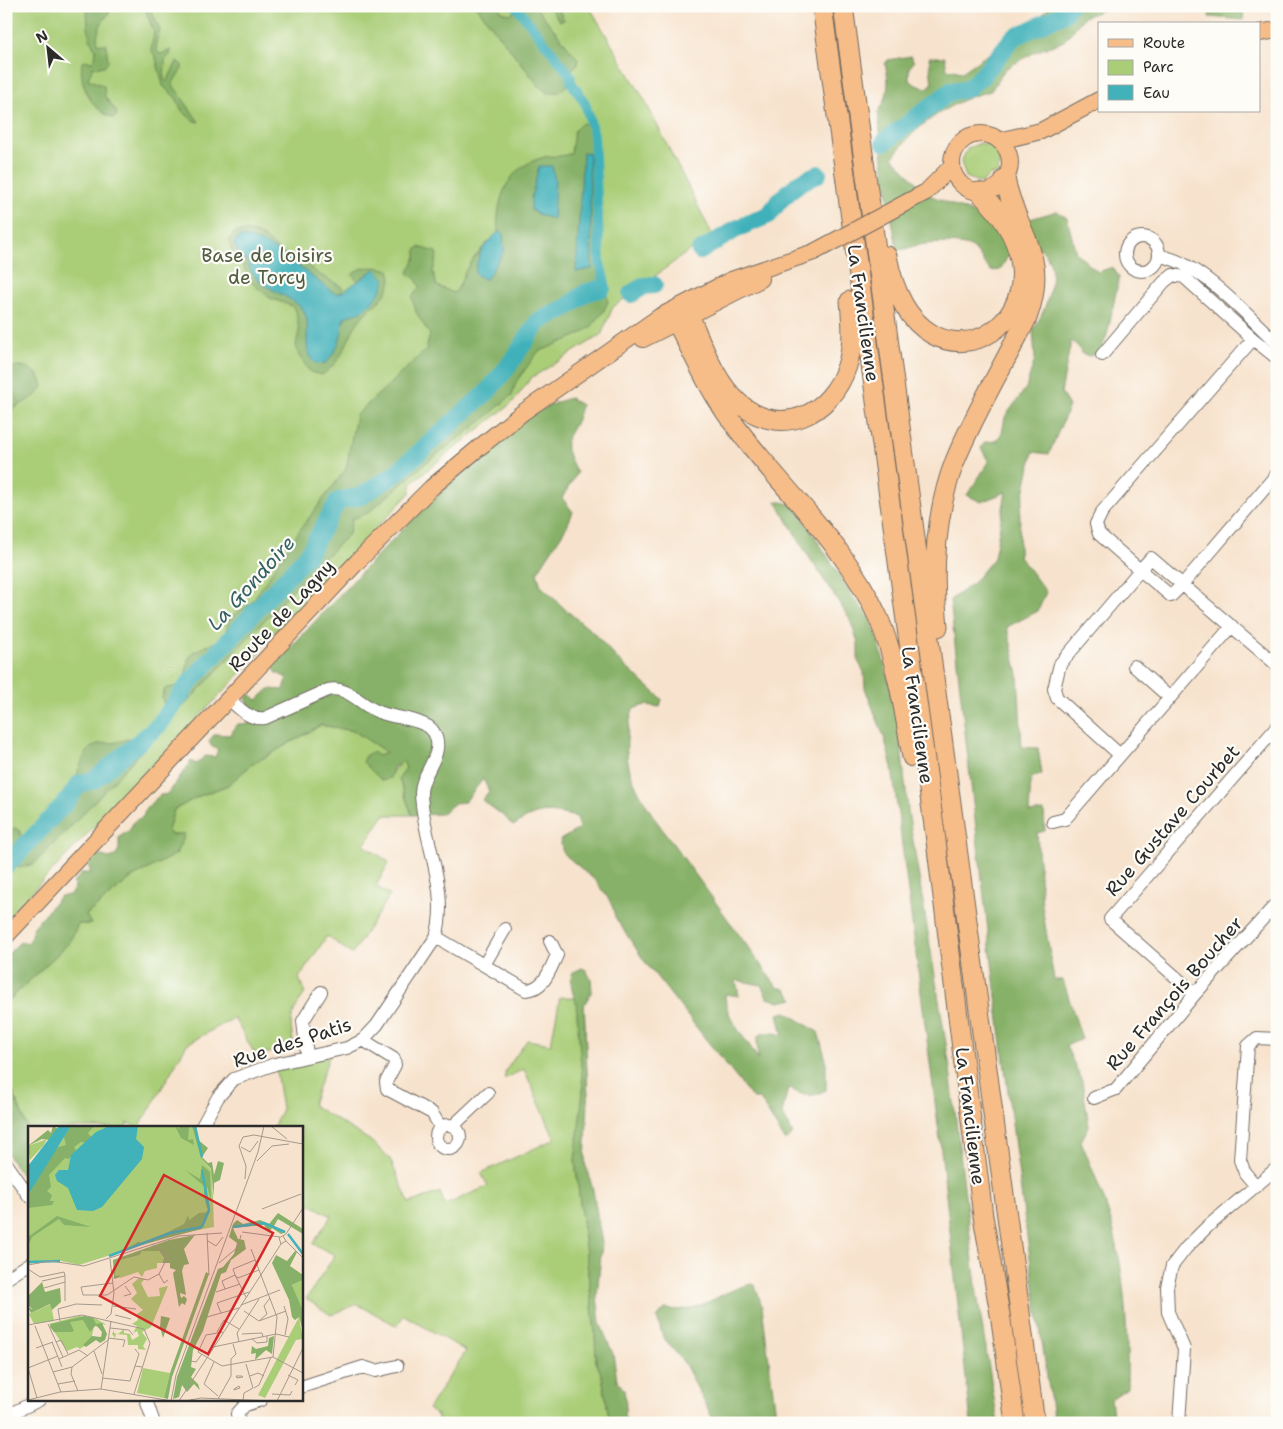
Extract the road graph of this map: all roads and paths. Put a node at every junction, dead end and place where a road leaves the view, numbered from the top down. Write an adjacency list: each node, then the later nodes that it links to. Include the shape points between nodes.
1 (822, 6): 11 (highway, La Francilienne)
2 (843, 6): 14 (highway, La Francilienne)
3 (1277, 30): 4 (main road)
4 (1260, 33)
5 (1098, 101): 6 (main road)
6 (1041, 131): 7 (main road); 8 (main road)
7 (999, 141): 8 (main road); 9 (main road, via 983,134 966,139 954,152)
8 (1010, 159): 10 (main road)
9 (952, 166): 12 (main road, via 954,175); 13 (main road)
10 (1005, 179): 12 (main road, via 994,189); 30 (highway, via 1009,198 1033,256 1037,281 1027,318 973,421 955,463 940,521 936,605 950,726)
11 (846, 182): 16 (highway, via 838,203 852,327 851,349 841,380 825,403 805,416 786,420 772,420 750,412 721,382); 33 (highway, La Francilienne)
12 (971, 189): 13 (main road); 14 (highway, via 998,213 1013,240 1022,274 1015,306 1005,322 988,335 964,341 932,334 917,324 906,310 890,274 883,226)
13 (926, 192): 16 (main road, Route de Lagny, bridge, via 814,252 731,280)
14 (869, 205): 30 (highway, La Francilienne)
15 (1159, 256): 18 (street, via 1173,258 1194,269)
16 (683, 311): 28 (main road, Route de Lagny, via 580,374 506,425 431,488); 33 (highway, via 709,385 732,421 836,546 867,595 893,661 922,812)
17 (1253, 339): 19 (street, via 1184,277 1173,275); 20 (street); 22 (street, via 1102,512 1096,524 1099,534)
18 (1277, 343)
19 (1102, 355)
20 (1277, 358)
21 (1277, 474): 23 (street)
22 (1140, 570): 23 (street, via 1151,558); 31 (street, via 1060,664 1054,688 1057,698)
23 (1183, 584): 24 (street)
24 (1232, 626): 25 (street); 27 (street)
25 (1277, 665)
26 (1134, 666): 27 (street)
27 (1170, 698): 31 (street)
28 (229, 699): 36 (main road, Route de Lagny); 37 (street, Rue des Patis, via 244,713 259,719 328,690 339,689 379,712 422,723 434,732 438,746 421,786 440,904)
29 (1277, 727): 41 (street, Rue Gustave Courbet, via 1110,920)
30 (942, 743): 63 (highway, La Francilienne)
31 (1120, 755): 32 (street, via 1065,820)
32 (1053, 822)
33 (935, 833): 62 (highway, La Francilienne, via 984,1216)
34 (1277, 904): 41 (street, Rue François Boucher)
35 (504, 929): 39 (street)
36 (6, 936)
37 (436, 937): 39 (street); 43 (street, Rue des Patis)
38 (550, 940): 39 (street, via 557,955 543,983 535,989 526,990)
39 (484, 965)
40 (321, 992): 44 (street, via 303,1020)
41 (1196, 994): 46 (street, Rue François Boucher, via 1116,1089)
42 (1277, 1039): 50 (street, via 1257,1038 1248,1046 1240,1160 1245,1173)
43 (363, 1040): 44 (street, Rue des Patis, via 347,1048); 45 (street, via 394,1059 395,1065 386,1082 388,1089 432,1113 447,1127)
44 (306, 1056): 47 (street, Rue des Patis, via 234,1079 218,1097)
45 (488, 1093)
46 (1094, 1098)
47 (202, 1126)
48 (6, 1164): 51 (street)
49 (1277, 1168): 50 (street)
50 (1256, 1186): 64 (street, via 1200,1234 1172,1266 1167,1287 1168,1312 1184,1349)
51 (28, 1195)
52 (28, 1265): 53 (street)
53 (6, 1278)
54 (397, 1366): 55 (street, via 376,1371 363,1367)
55 (302, 1388)
56 (35, 1402): 59 (street)
57 (147, 1402): 60 (street)
58 (256, 1402): 61 (street, via 240,1409 237,1414)
59 (6, 1416)
60 (154, 1423)
61 (240, 1423)
62 (1015, 1423)
63 (1035, 1423)
64 (1179, 1423)

